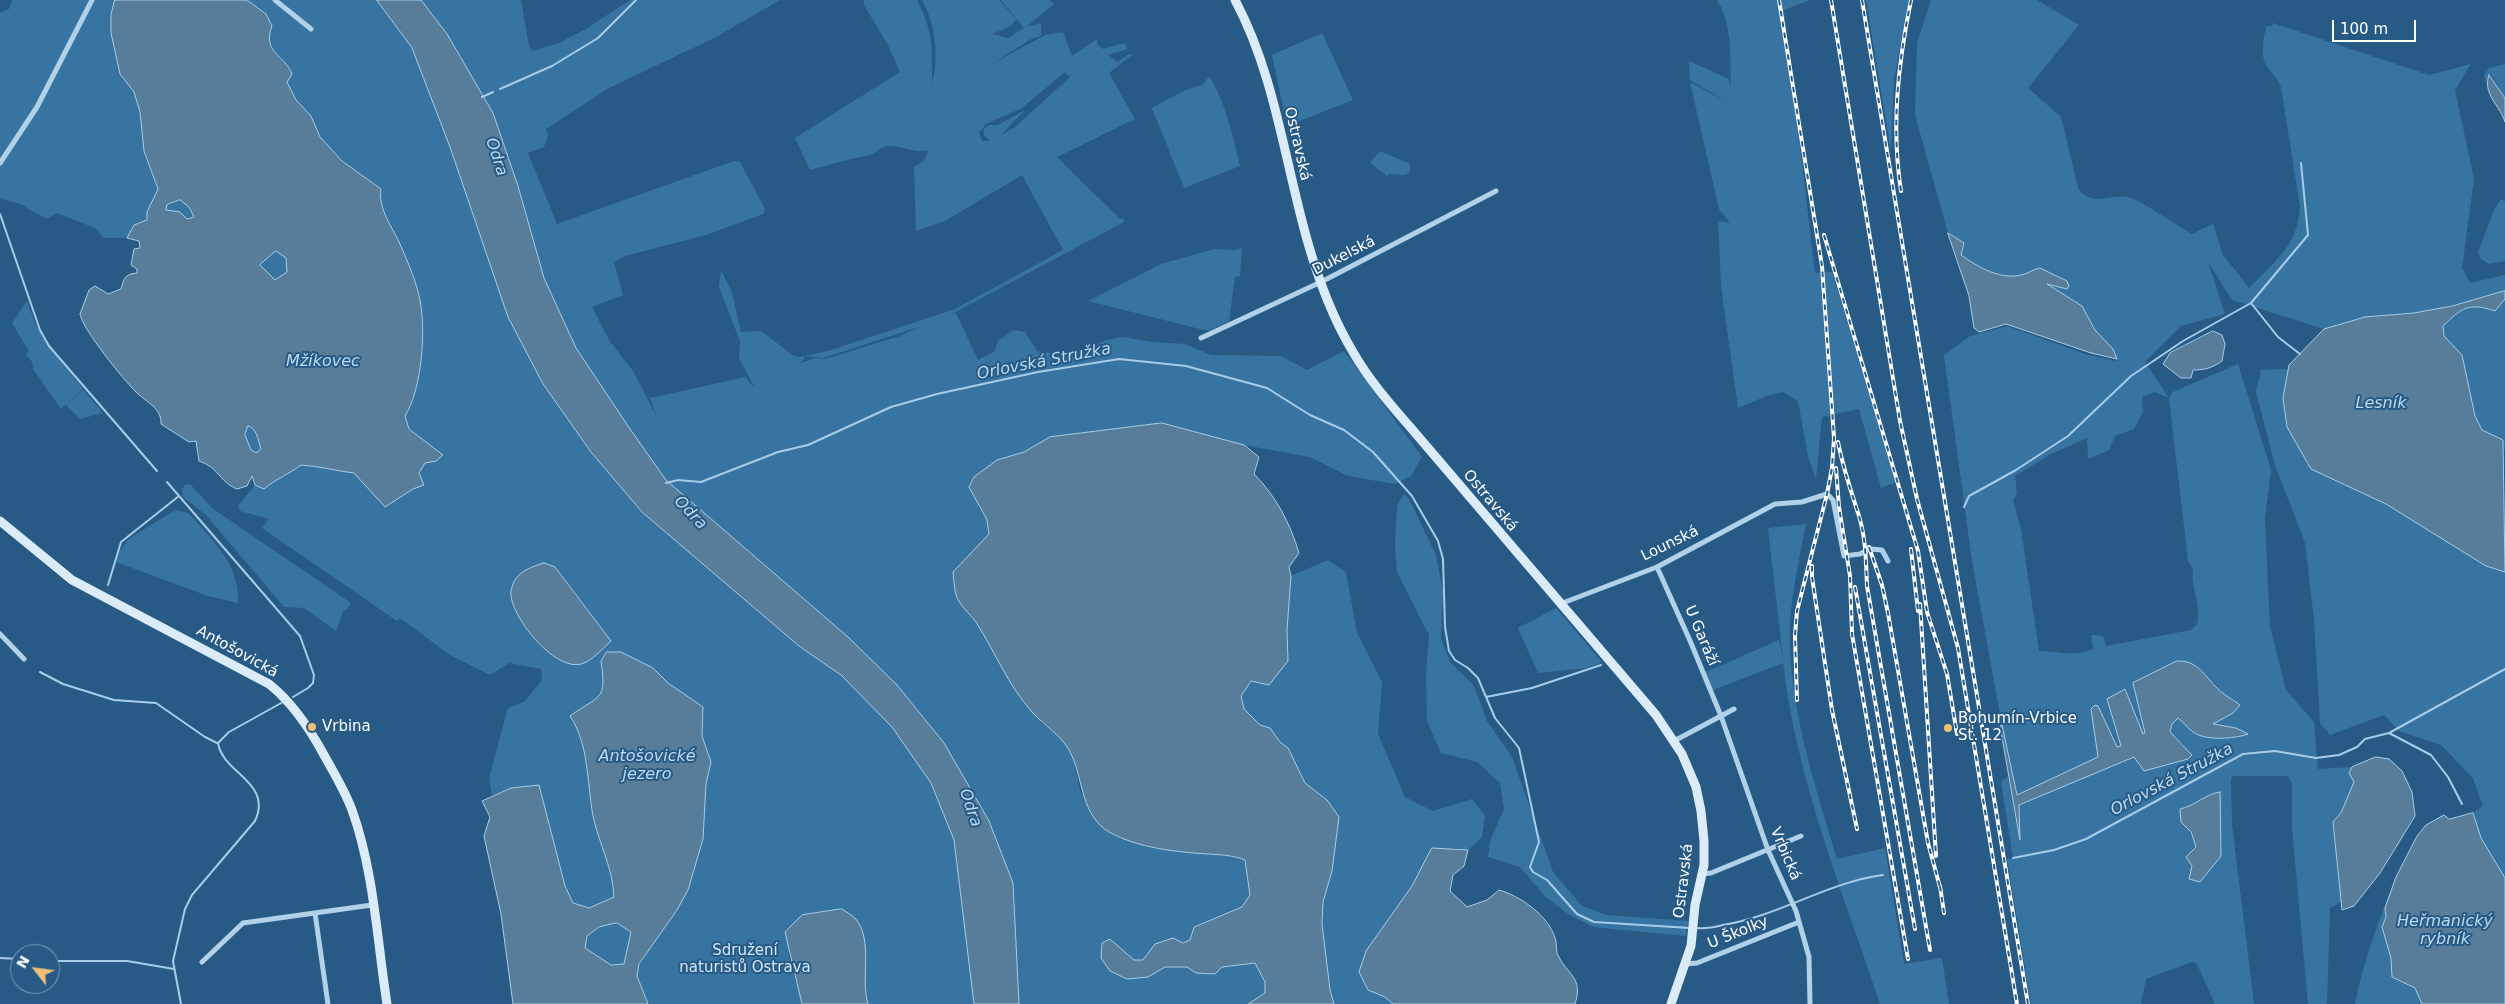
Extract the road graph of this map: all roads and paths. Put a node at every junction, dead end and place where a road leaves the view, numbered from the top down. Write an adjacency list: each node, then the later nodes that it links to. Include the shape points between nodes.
1 (92, 0): 5 (street, via 37,107)
2 (275, 0): 4 (street)
3 (1235, 0): 7 (main road, Ostravská, via 1266,74 1306,236)
4 (311, 29)
5 (0, 163)
6 (1496, 191): 7 (street, Dukelská)
7 (1321, 282): 8 (street, Dukelská); 12 (main road, Ostravská, via 1351,348 1375,385)
8 (1201, 338)
9 (0, 521): 21 (main road, Antošovická, via 72,580 226,659 278,691 318,743 347,797 365,858)
10 (1888, 561): 11 (street, Lounská, via 1882,550 1876,548 1844,556 1833,500 1827,494 1802,502 1775,504)
11 (1657, 567): 12 (street, Lounská); 16 (street, U Garáží)
12 (1560, 604): 17 (main road, Ostravská, via 1656,715)
13 (0, 634): 14 (street)
14 (24, 658)
15 (1734, 709): 16 (street)
16 (1721, 716): 17 (street); 19 (street, Vrbická)
17 (1674, 741): 20 (main road, Ostravská, via 1699,799 1704,841)
18 (1801, 836): 19 (street)
19 (1768, 850): 20 (street); 23 (street, Vrbická)
20 (1702, 874): 25 (main road, Ostravská)
21 (372, 905): 22 (street); 27 (main road, Antošovická)
22 (315, 913): 24 (street, via 243,923); 26 (street)
23 (1799, 922): 25 (street, U Školky, via 1697,963); 29 (street, Vrbická, via 1809,957)
24 (202, 962)
25 (1685, 964): 28 (main road, Ostravská)
26 (328, 1004)
27 (387, 1004)
28 (1671, 1004)
29 (1810, 1004)

